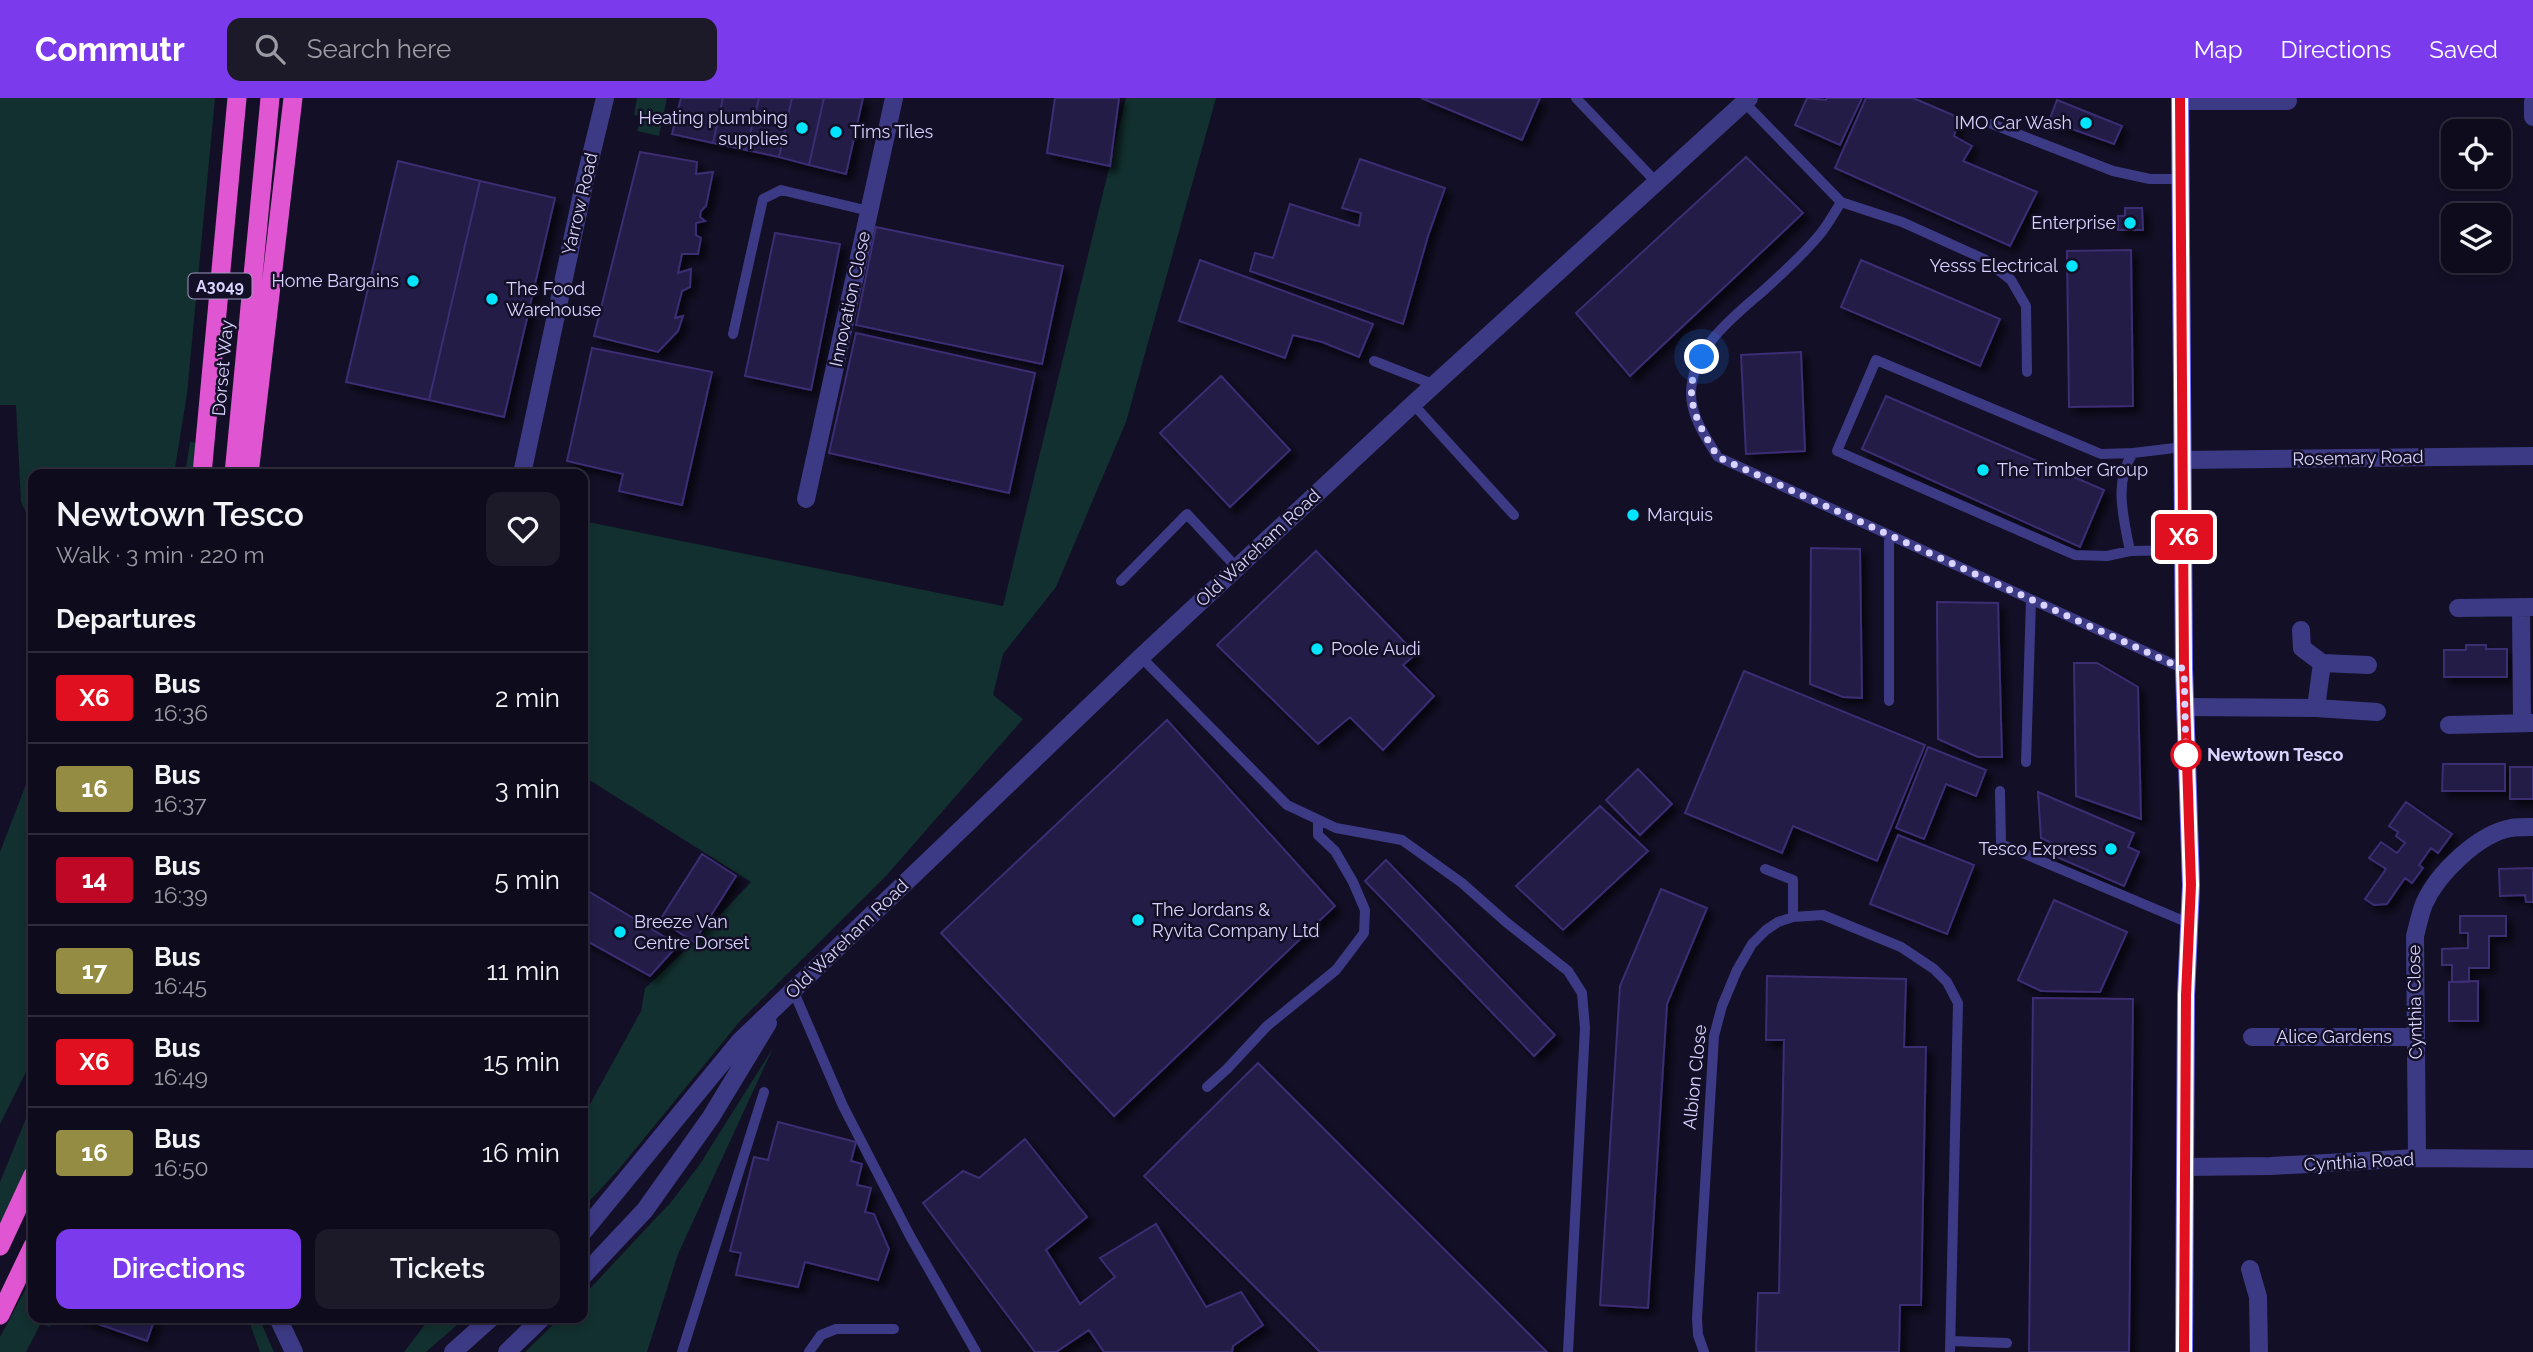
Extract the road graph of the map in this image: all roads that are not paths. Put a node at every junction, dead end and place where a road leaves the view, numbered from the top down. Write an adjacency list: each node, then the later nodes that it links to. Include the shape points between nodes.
1 (237, 98): 25 (highway, Dorset Way / A3049)
2 (270, 98): 26 (highway, Dorset Way / A3049)
3 (293, 98): 27 (highway)
4 (605, 98): 28 (street, Yarrow Road)
5 (894, 98): 16 (street, Innovation Close)
6 (1576, 98): 14 (lane)
7 (2180, 99): 9 (street); 13 (main road)
8 (1746, 100): 14 (street, Old Wareham Road); 15 (lane)
9 (2288, 101)
10 (2533, 102): 11 (street)
11 (2533, 117)
12 (1992, 124): 13 (lane, via 2113,171)
13 (2182, 180): 23 (main road)
14 (1657, 183): 20 (street, Old Wareham Road)
15 (1841, 202): 19 (lane, via 1902,222 1984,259 2011,280 2026,306); 31 (lane, via 1822,232 1732,317 1709,345 1694,369 1691,396 1699,426 1718,457)
16 (869, 211): 17 (lane, via 781,190 763,199); 29 (street, Innovation Close)
17 (733, 334)
18 (1374, 361): 20 (lane)
19 (2027, 372)
20 (1435, 385): 21 (street, Old Wareham Road)
21 (1413, 404): 30 (lane); 34 (street, Old Wareham Road)
22 (2133, 453): 23 (lane); 33 (lane, via 2123,478 2122,510); 33 (lane, via 2101,454 1876,360 1837,451 2075,555)
23 (2183, 453): 24 (street, Rosemary Road); 32 (main road)
24 (2533, 456)
25 (202, 469)
26 (234, 469)
27 (250, 469)
28 (523, 469)
29 (806, 499)
30 (1514, 515)
31 (1889, 535): 36 (lane); 44 (lane)
32 (2184, 550): 33 (lane); 43 (main road)
33 (2130, 551)
34 (1237, 568): 35 (lane, via 1187,514); 40 (street, Old Wareham Road)
35 (1121, 581)
36 (2031, 600): 43 (lane); 50 (lane)
37 (2527, 607): 38 (street); 48 (street)
38 (2458, 608)
39 (2301, 630): 41 (street, via 2302,648)
40 (1141, 657): 52 (lane, via 1287,805); 57 (street, Old Wareham Road)
41 (2322, 663): 42 (street); 46 (street)
42 (2368, 665)
43 (2184, 669): 45 (main road)
44 (1889, 701)
45 (2185, 707): 46 (street); 56 (main road)
46 (2316, 708): 47 (street)
47 (2377, 712)
48 (2527, 723): 49 (street)
49 (2449, 724)
50 (2026, 762)
51 (2000, 790): 56 (lane, via 2001,844)
52 (1318, 820): 61 (lane, via 1318,835 1335,851 1365,910 1364,933 1336,970 1267,1026); 85 (lane, via 1402,841 1462,883 1568,971 1582,993 1585,1028)
53 (2533, 827): 60 (street, Cynthia Close, via 2509,828 2459,857 2424,904 2415,936)
54 (1765, 869): 55 (lane, via 1793,880)
55 (1793, 917): 78 (lane, Albion Close, via 1823,915 1901,947 1934,969 1958,1003); 86 (lane, Albion Close, via 1766,930 1752,944 1722,1006 1714,1036 1697,1318)
56 (2191, 924): 65 (main road)
57 (793, 990): 58 (street, Old Wareham Road); 84 (lane, via 843,1106)
58 (776, 1007): 67 (street, Old Wareham Road, via 740,1041); 71 (street, Old Wareham Road, via 676,1167 645,1210)
59 (2252, 1037): 60 (street, Alice Gardens)
60 (2416, 1037): 63 (street, Cynthia Close)
61 (1207, 1087)
62 (764, 1092): 82 (lane)
63 (2417, 1158): 64 (street, Cynthia Road); 65 (street, Cynthia Road)
64 (2533, 1159)
65 (2185, 1167): 87 (main road)
66 (28, 1186): 68 (highway)
67 (588, 1226)
68 (0, 1246)
69 (28, 1256): 72 (highway)
70 (2250, 1269): 88 (street, via 2258,1297)
71 (588, 1271)
72 (0, 1315)
73 (280, 1323): 79 (street)
74 (485, 1323): 80 (street)
75 (537, 1323): 81 (street)
76 (894, 1329): 83 (lane, via 836,1329 821,1335)
77 (2007, 1343): 78 (lane)
78 (1951, 1347)
79 (293, 1352)
80 (453, 1352)
81 (507, 1352)
82 (682, 1352)
83 (809, 1352)
84 (976, 1352)
85 (1568, 1352)
86 (1704, 1352)
87 (2184, 1352)
88 (2259, 1352)

